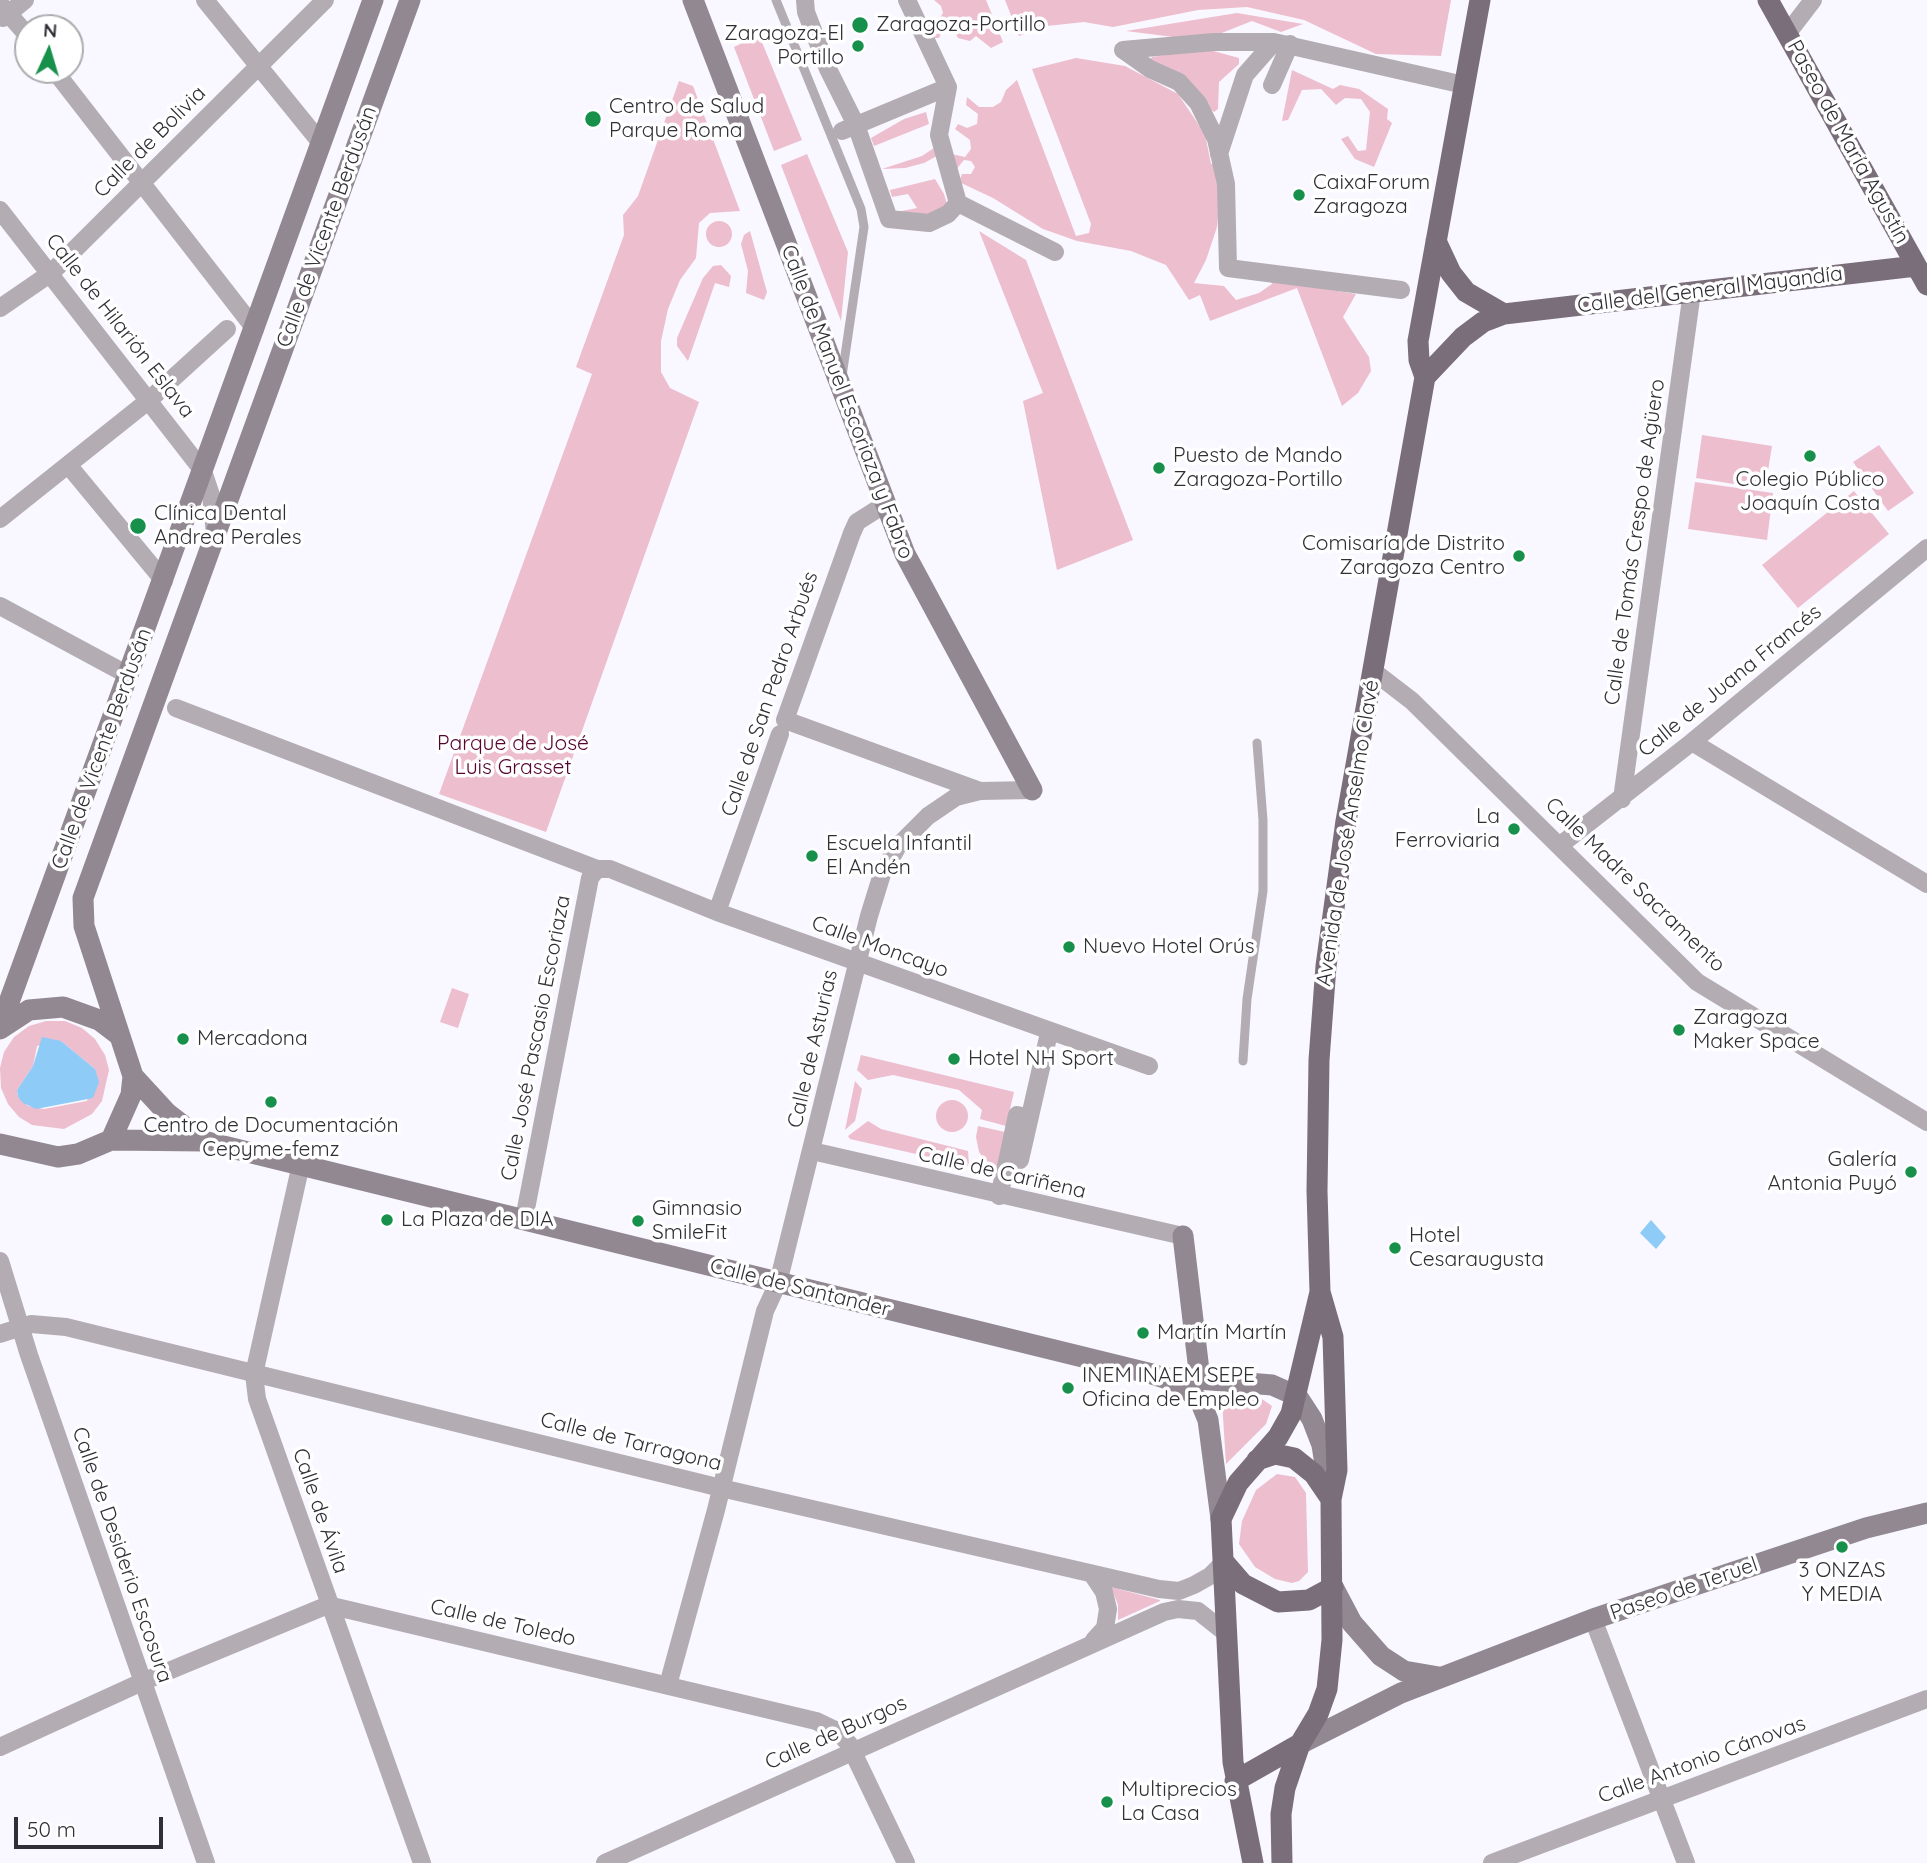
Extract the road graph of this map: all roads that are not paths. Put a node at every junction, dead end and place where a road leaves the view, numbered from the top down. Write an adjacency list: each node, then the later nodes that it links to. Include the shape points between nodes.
1 (25, 0): 13 (street)
2 (205, 0): 16 (street)
3 (326, 0): 16 (street, Calle de Bolivia)
4 (373, 0): 22 (main road, Calle de Vicente Berdusán)
5 (410, 0): 45 (main road, Calle de Vicente Berdusán)
6 (694, 0): 39 (main road, Calle de Manuel Escoriaza y Fabro)
7 (776, 0): 39 (lane, via 861,209 864,228)
8 (805, 0): 21 (street)
9 (907, 0): 20 (street)
10 (1480, 0): 19 (main road, Avenida de José Anselmo Clavé)
11 (1768, 0): 14 (main road, Paseo de María Agustín)
12 (1813, 0): 14 (street)
13 (3, 12)
14 (1787, 34): 29 (main road, Paseo de María Agustín)
15 (1282, 43): 18 (street); 19 (street); 23 (street, via 1245,75); 23 (street, via 1214,41 1123,50 1179,82 1198,103)
16 (258, 65): 22 (street); 24 (street, Calle de Bolivia)
17 (65, 84): 24 (street)
18 (1272, 85)
19 (1464, 85): 27 (main road, Avenida de José Anselmo Clavé)
20 (948, 87): 21 (street); 25 (street, via 939,135)
21 (849, 128): 25 (street, via 889,219 929,223)
22 (321, 143): 37 (main road, Calle de Vicente Berdusán)
23 (1219, 154): 32 (street, via 1226,184 1228,268)
24 (140, 184): 30 (street, Calle de Bolivia); 37 (street)
25 (958, 203): 28 (street)
26 (0, 210): 30 (street, Calle de Hilarión Eslava)
27 (1436, 241): 35 (main road, via 1458,283); 38 (main road, Avenida de José Anselmo Clavé, via 1418,341)
28 (1055, 252)
29 (1916, 266): 31 (main road, Paseo de María Agustín); 33 (main road, Calle del General Mayandía)
30 (51, 273): 34 (street, Calle de Bolivia); 40 (street, Calle de Hilarión Eslava)
31 (1927, 285)
32 (1401, 290)
33 (1692, 292): 35 (main road, Calle del General Mayandía); 57 (street, Calle de Tomás Crespo de Agüero)
34 (0, 308)
35 (1504, 314): 38 (main road, via 1463,337)
36 (227, 329): 40 (street)
37 (255, 329): 42 (main road, Calle de Vicente Berdusán)
38 (1424, 377): 49 (main road, Avenida de José Anselmo Clavé)
39 (840, 388): 43 (main road, Calle de Manuel Escoriaza y Fabro)
40 (148, 401): 41 (street); 42 (street, Calle de Hilarión Eslava)
41 (69, 466): 44 (street); 47 (street)
42 (203, 471): 45 (street, Calle de Vicente Berdusán); 47 (main road, Calle de Vicente Berdusán)
43 (884, 505): 52 (street, Calle de San Pedro Arbués, via 856,522); 55 (main road, Calle de Manuel Escoriaza y Fabro, via 919,586)
44 (0, 519)
45 (215, 534): 65 (main road, Calle de Vicente Berdusán, via 83,898 84,926)
46 (1927, 548): 53 (street, Calle de Juana Francés)
47 (164, 581): 50 (main road, Calle de Vicente Berdusán)
48 (0, 606): 50 (street)
49 (1373, 671): 58 (street, Calle Madre Sacramento, via 1412,701); 80 (main road, Avenida de José Anselmo Clavé, via 1339,859 1322,1005 1316,1149)
50 (128, 675): 63 (main road, Calle de Vicente Berdusán)
51 (176, 708): 59 (street, Calle Moncayo)
52 (783, 727): 56 (street); 61 (street, Calle de San Pedro Arbués)
53 (1692, 742): 57 (street, Calle de Juana Francés); 60 (street)
54 (1257, 743): 66 (lane, via 1263,891)
55 (1032, 790): 56 (street)
56 (979, 791): 62 (street, Calle de Asturias, via 956,797 928,816 898,846 882,874)
57 (1622, 799): 58 (street, Calle de Juana Francés)
58 (1559, 846): 69 (street, Calle Madre Sacramento, via 1697,982)
59 (597, 869): 61 (street, Calle Moncayo, via 610,869); 76 (street, Calle José Pascasio Escoriaza, via 590,878)
60 (1927, 884)
61 (717, 912): 62 (street, Calle Moncayo)
62 (857, 963): 64 (street, Calle Moncayo); 73 (street, Calle de Asturias)
63 (0, 1028): 65 (main road, via 29,1010 62,1007 99,1020)
64 (1049, 1033): 67 (street, Calle Moncayo); 75 (street, via 1020,1160 1008,1157)
65 (120, 1036): 68 (main road)
66 (1242, 1061)
67 (1149, 1066)
68 (133, 1076): 70 (main road, via 129,1102); 71 (main road, via 166,1113)
69 (1927, 1122)
70 (111, 1140): 71 (main road); 72 (main road, via 58,1157)
71 (203, 1141): 74 (main road, Calle de Santander)
72 (0, 1144)
73 (811, 1151): 75 (street, Calle de Cariñena); 79 (street, Calle de Asturias)
74 (301, 1164): 76 (main road, Calle de Santander); 83 (street, Calle de Ávila)
75 (999, 1196): 77 (street, Calle de Cariñena)
76 (524, 1219): 79 (main road, Calle de Santander)
77 (1183, 1236): 84 (main road)
78 (0, 1261): 81 (street, Calle de Desiderio Escosura)
79 (778, 1283): 84 (main road, Calle de Santander); 87 (street, Calle de Asturias, via 765,1311)
80 (1320, 1292): 85 (main road, Avenida de José Anselmo Clavé); 88 (main road, Avenida de José Anselmo Clavé, via 1333,1337 1337,1470)
81 (21, 1325): 82 (street); 83 (street, Calle de Tarragona, via 66,1327); 99 (street, Calle de Desiderio Escosura)
82 (0, 1334)
83 (254, 1374): 87 (street, Calle de Tarragona); 94 (street, Calle de Ávila, via 257,1399)
84 (1192, 1381): 85 (main road, Calle de Santander, via 1272,1385); 90 (main road, via 1208,1420)
85 (1297, 1396): 86 (main road, Avenida de José Anselmo Clavé, via 1283,1431); 88 (main road, via 1322,1445)
86 (1257, 1460): 88 (main road, via 1275,1454 1294,1458 1314,1474); 90 (main road, Avenida de José Anselmo Clavé, via 1238,1483)
87 (721, 1488): 92 (street, Calle de Tarragona); 100 (street, Calle de Asturias)
88 (1331, 1499): 93 (main road, Avenida de José Anselmo Clavé)
89 (1927, 1513): 95 (main road, Paseo de Teruel, via 1866,1528)
90 (1220, 1520): 91 (main road)
91 (1224, 1562): 92 (street, Calle de Tarragona, via 1206,1578 1179,1591); 93 (main road, via 1243,1584 1278,1602 1309,1600); 96 (main road)
92 (1092, 1574): 97 (street, Calle de Burgos, via 1104,1592 1108,1619)
93 (1333, 1587): 98 (main road, Paseo de Teruel, via 1358,1631 1381,1656 1404,1671); 102 (main road, Avenida de José Anselmo Clavé, via 1329,1683)
94 (328, 1605): 99 (street); 100 (street, Calle de Toledo); 108 (street, Calle de Ávila)
95 (1593, 1619): 98 (main road, Paseo de Teruel); 106 (street)
96 (1227, 1634): 97 (street, Calle de Burgos, via 1198,1611 1178,1609); 105 (main road)
97 (1086, 1646): 104 (street, Calle de Burgos)
98 (1445, 1676): 102 (main road, Paseo de Teruel, via 1366,1709)
99 (142, 1682): 103 (street); 107 (street, Calle de Desiderio Escosura)
100 (668, 1685): 104 (street, Calle de Toledo, via 816,1721 845,1737)
101 (1927, 1699): 106 (street, Calle Antonio Cánovas)
102 (1300, 1744): 105 (main road); 112 (main road, Avenida de José Anselmo Clavé, via 1283,1796)
103 (0, 1747)
104 (852, 1750): 109 (street, Calle de Burgos); 110 (street)
105 (1235, 1782): 111 (main road)
106 (1662, 1799): 113 (street, Calle Antonio Cánovas); 114 (street)
107 (206, 1863)
108 (422, 1863)
109 (605, 1863)
110 (906, 1863)
111 (1253, 1863)
112 (1282, 1863)
113 (1492, 1863)
114 (1686, 1863)

